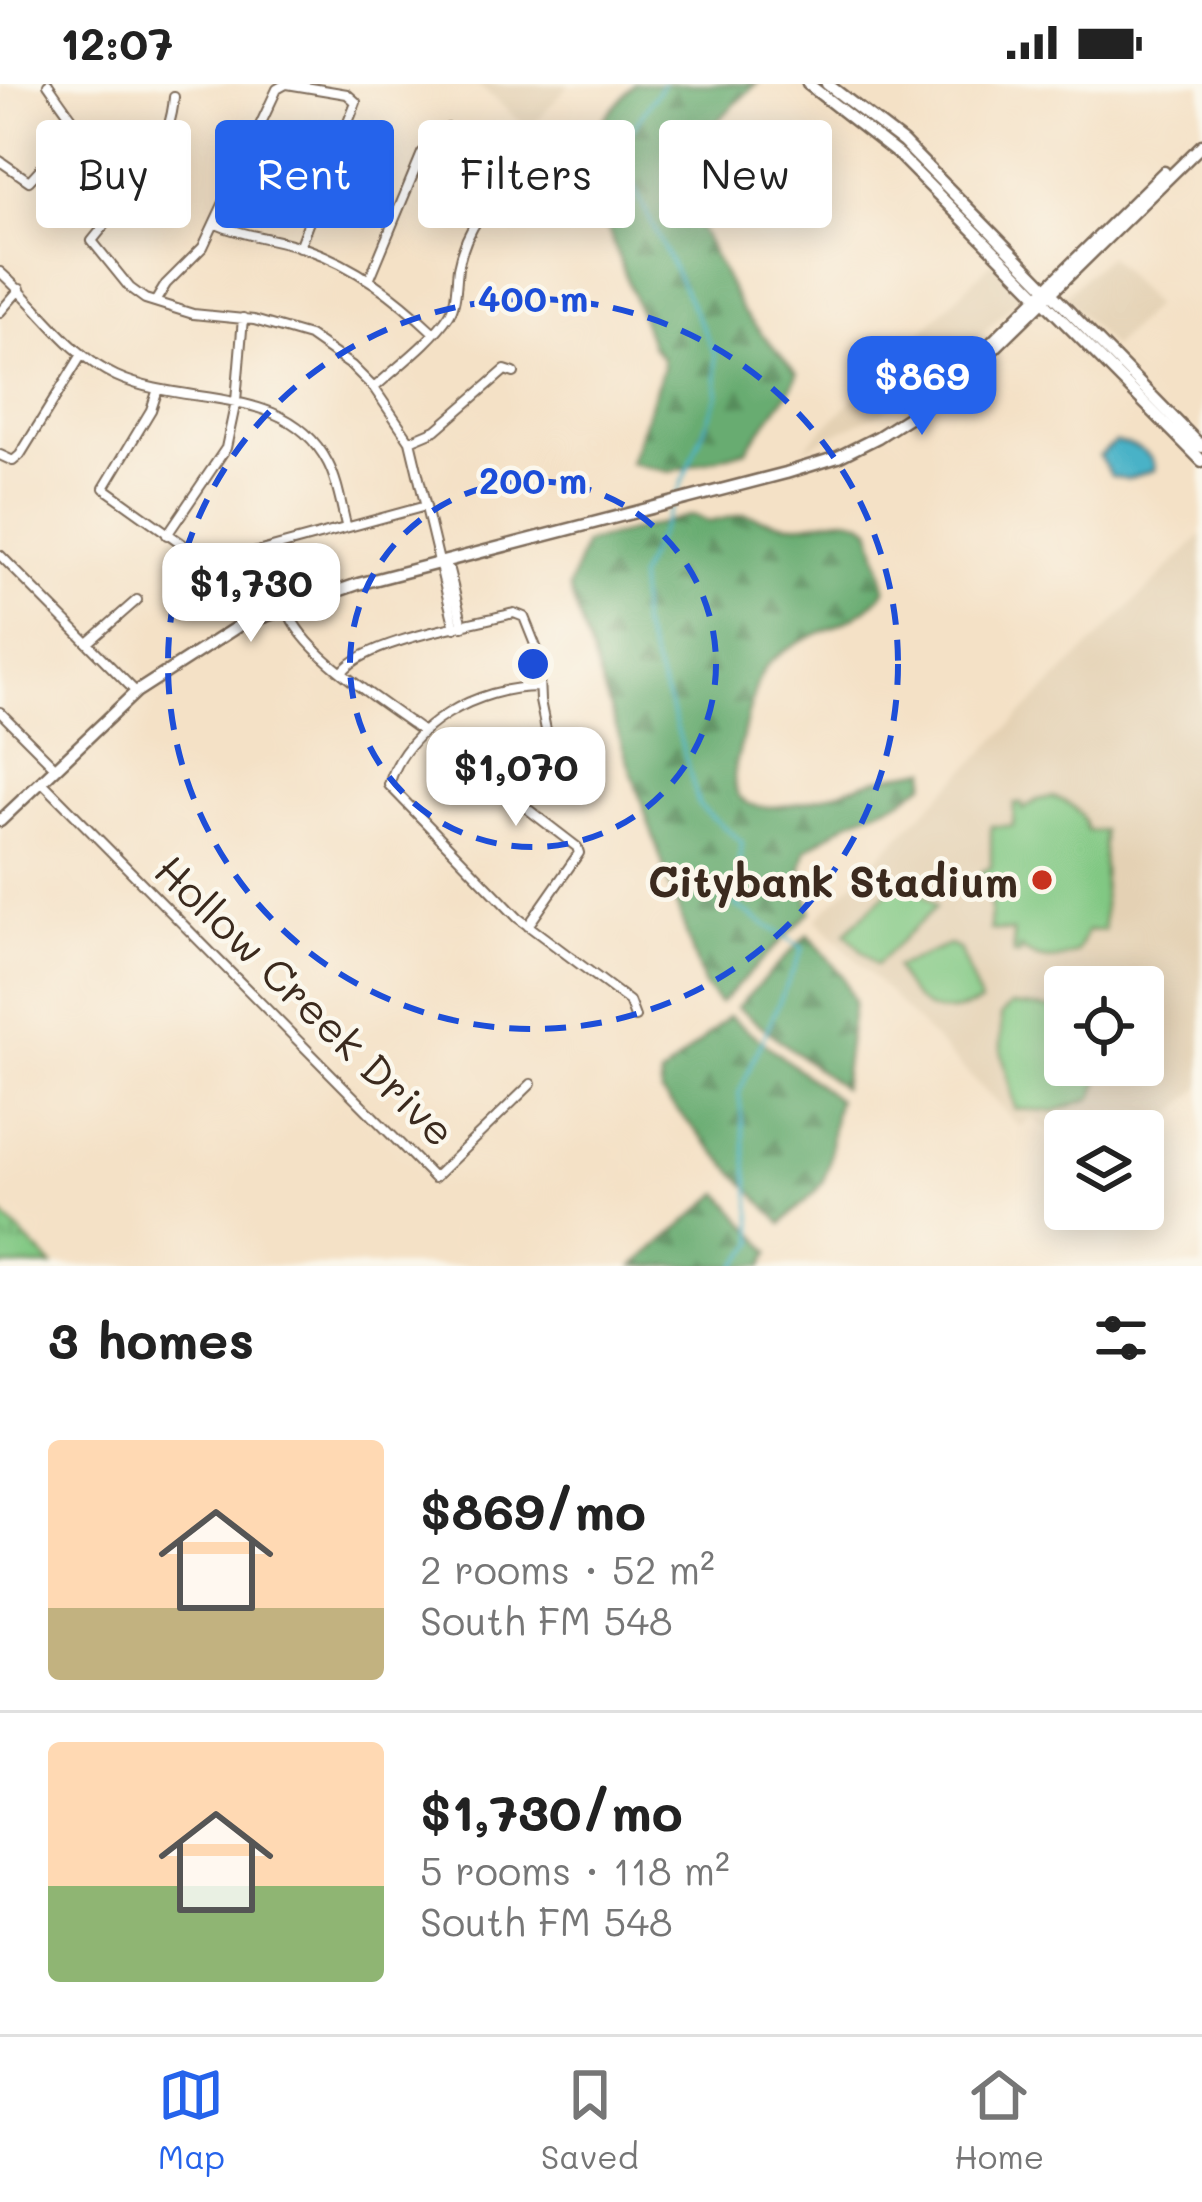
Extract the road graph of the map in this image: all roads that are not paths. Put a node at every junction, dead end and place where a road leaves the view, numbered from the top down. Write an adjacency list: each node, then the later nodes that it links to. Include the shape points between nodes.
1 (48, 84): 6 (street)
2 (287, 84): 8 (street); 18 (street, via 356,102)
3 (808, 84): 22 (main road, via 899,154)
4 (827, 84): 22 (main road, via 903,142)
5 (173, 97): 7 (street)
6 (73, 120)
7 (170, 120)
8 (263, 120)
9 (1202, 135): 22 (main road)
10 (1202, 145): 22 (main road)
11 (0, 161): 13 (street, via 29,182)
12 (418, 163): 20 (street)
13 (36, 174)
14 (215, 226): 23 (street)
15 (103, 228): 23 (street, via 92,241 130,288)
16 (225, 228): 18 (street)
17 (473, 228): 26 (street, via 452,312)
18 (299, 247): 20 (street)
19 (0, 272): 21 (street)
20 (370, 278): 26 (street)
21 (20, 289): 24 (street); 27 (street)
22 (1045, 295): 34 (main road); 39 (main road, via 942,396 878,437 727,489)
23 (155, 302): 25 (street)
24 (0, 312)
25 (243, 318): 29 (street, via 309,336); 31 (street)
26 (433, 332): 29 (street)
27 (81, 356): 30 (street); 33 (street, via 20,455)
28 (514, 374): 32 (street, via 505,370 436,430)
29 (374, 388): 32 (street)
30 (157, 392): 31 (street); 37 (street, via 104,488)
31 (236, 400): 36 (street, via 276,412 326,458); 37 (street, via 226,448)
32 (410, 441): 35 (street)
33 (0, 455)
34 (1201, 456)
35 (426, 506): 36 (street); 39 (street)
36 (346, 525): 37 (street, via 216,568)
37 (167, 535)
38 (0, 555): 43 (street)
39 (440, 563): 41 (main road); 42 (street)
40 (137, 600): 43 (street)
41 (286, 607): 44 (street, via 298,633); 46 (main road, via 226,633)
42 (459, 627): 44 (street, via 371,650); 45 (street, via 521,614 535,641)
43 (88, 643): 46 (street)
44 (343, 671): 48 (street)
45 (538, 687): 48 (street, via 470,702); 52 (street, via 550,757 502,787 579,853)
46 (136, 692): 49 (main road)
47 (0, 712): 49 (street)
48 (423, 732): 52 (street, via 389,785)
49 (55, 767): 50 (main road)
50 (41, 781): 51 (main road); 54 (street, Hollow Creek Drive, via 434,1178)
51 (0, 821)
52 (528, 926): 53 (street, via 629,1001)
53 (635, 1017)
54 (531, 1084)

